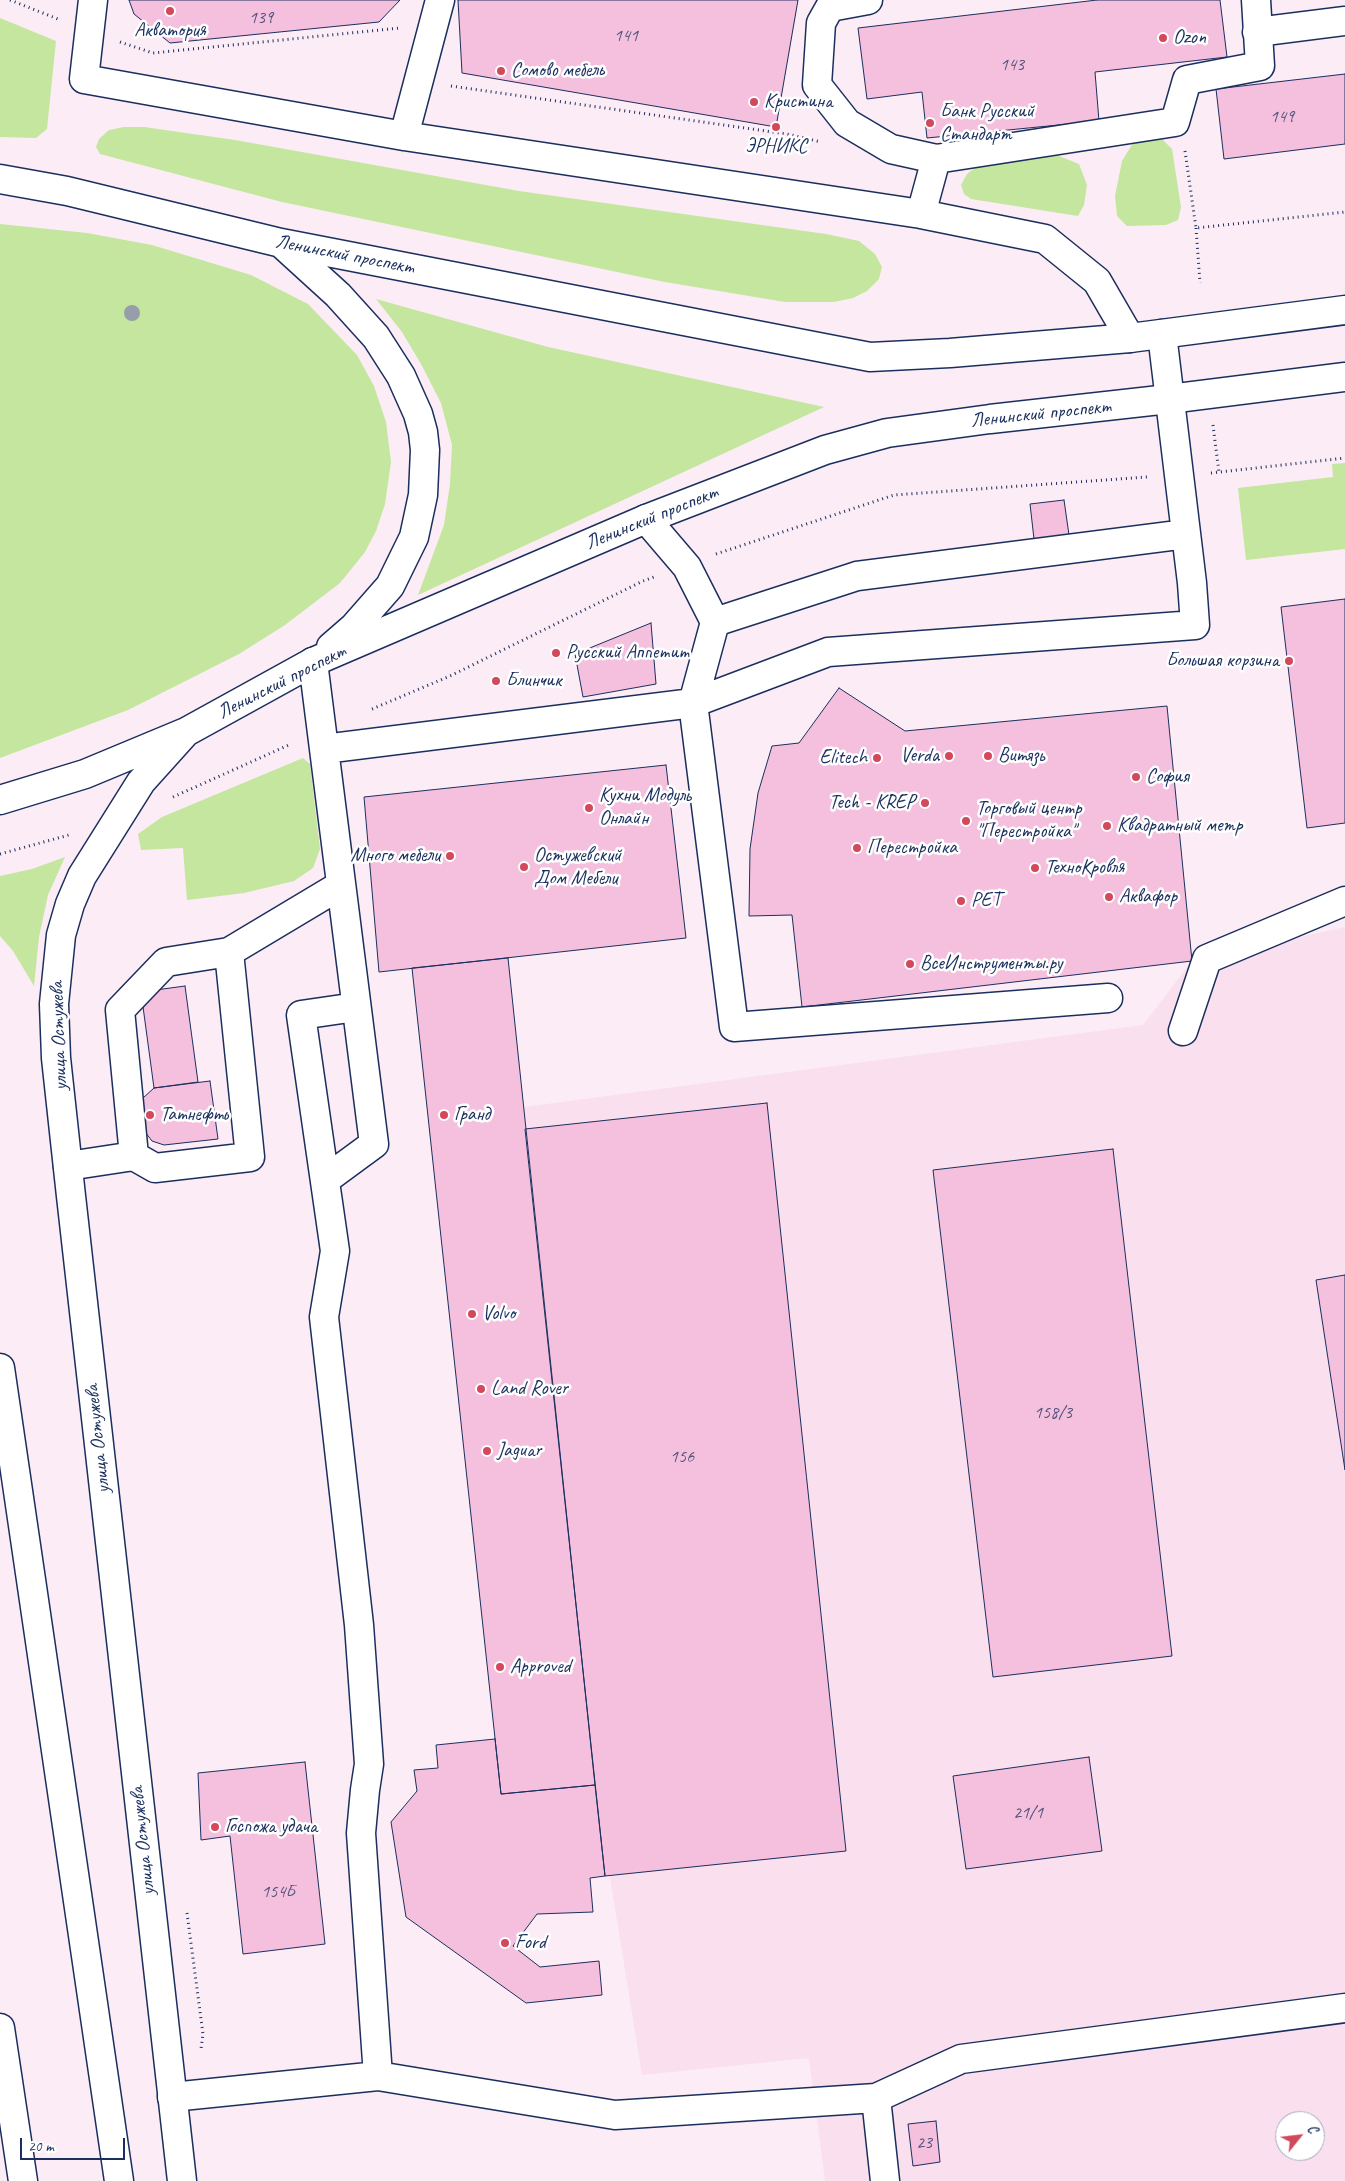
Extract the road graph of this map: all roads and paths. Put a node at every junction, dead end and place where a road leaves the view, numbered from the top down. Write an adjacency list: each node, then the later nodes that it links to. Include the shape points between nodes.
1 (10, 0): 7 (path)
2 (93, 0): 7 (main road)
3 (440, 0): 9 (main road)
4 (868, 0): 13 (main road, via 830,7 820,23 817,85 847,123 891,149)
5 (1256, 0): 8 (main road)
6 (1345, 21): 8 (main road)
7 (91, 32): 9 (path, via 153,53 400,28); 11 (main road, via 84,79)
8 (1257, 32): 10 (main road, via 1260,66 1187,80)
9 (419, 81): 11 (main road); 12 (path, via 786,134)
10 (1175, 122): 13 (main road); 17 (path, via 1182,133)
11 (404, 136): 16 (main road)
12 (830, 144)
13 (936, 159): 16 (main road)
14 (0, 179): 18 (main road, Ленинский проспект, via 67,191)
15 (1345, 212): 17 (path)
16 (921, 214): 22 (main road, via 1045,239 1097,281)
17 (1196, 228): 19 (path)
18 (281, 243): 22 (main road, Ленинский проспект, via 870,357); 33 (main road, via 338,295 385,350 418,414 425,450 423,495 414,537 390,586 354,627)
19 (1200, 283)
20 (1345, 310): 21 (main road, Ленинский проспект)
21 (1162, 334): 22 (main road, Ленинский проспект); 24 (main road)
22 (1130, 338)
23 (1345, 377): 24 (main road, Ленинский проспект)
24 (1169, 400): 28 (main road); 29 (main road, Ленинский проспект, via 887,433 825,450)
25 (1213, 422): 27 (path)
26 (1345, 458): 27 (path)
27 (1219, 473): 28 (path)
28 (1178, 475): 30 (main road); 31 (path, via 894,495 711,556)
29 (646, 519): 31 (main road); 33 (main road, Ленинский проспект)
30 (1186, 534): 32 (main road, via 857,576); 34 (main road, via 1195,625 828,652)
31 (687, 567): 32 (main road); 35 (path, via 642,581 450,676)
32 (716, 622): 34 (main road)
33 (313, 662): 36 (main road, Ленинский проспект); 37 (main road)
34 (693, 703): 37 (main road); 45 (main road, via 734,1027)
35 (368, 711)
36 (186, 732): 39 (main road, Ленинский проспект, via 84,774); 40 (main road, улица Остужева, via 141,782)
37 (323, 740): 38 (path); 42 (main road)
38 (168, 799)
39 (0, 800)
40 (114, 823): 41 (path); 49 (main road, улица Остужева, via 82,876 61,935 54,1004 56,1058)
41 (0, 854)
42 (340, 885): 44 (main road); 46 (main road)
43 (1345, 901): 47 (main road, via 1207,959)
44 (229, 952): 48 (main road, via 166,962 120,1010); 48 (main road, via 250,1157 155,1168)
45 (1108, 998)
46 (356, 1007): 50 (main road, via 374,1144); 50 (main road, via 301,1015)
47 (1183, 1031)
48 (134, 1156): 49 (main road)
49 (68, 1166): 55 (main road, улица Остужева)
50 (325, 1180): 54 (main road, via 335,1251 324,1317 359,1625 369,1764 361,1833)
51 (0, 1368): 58 (main road)
52 (1345, 2008): 56 (main road, via 961,2059)
53 (0, 2028): 57 (main road)
54 (378, 2076): 55 (main road); 56 (main road, via 615,2115)
55 (172, 2097): 59 (main road, улица Остужева)
56 (876, 2098): 60 (main road)
57 (23, 2181)
58 (119, 2181)
59 (182, 2181)
60 (885, 2181)

